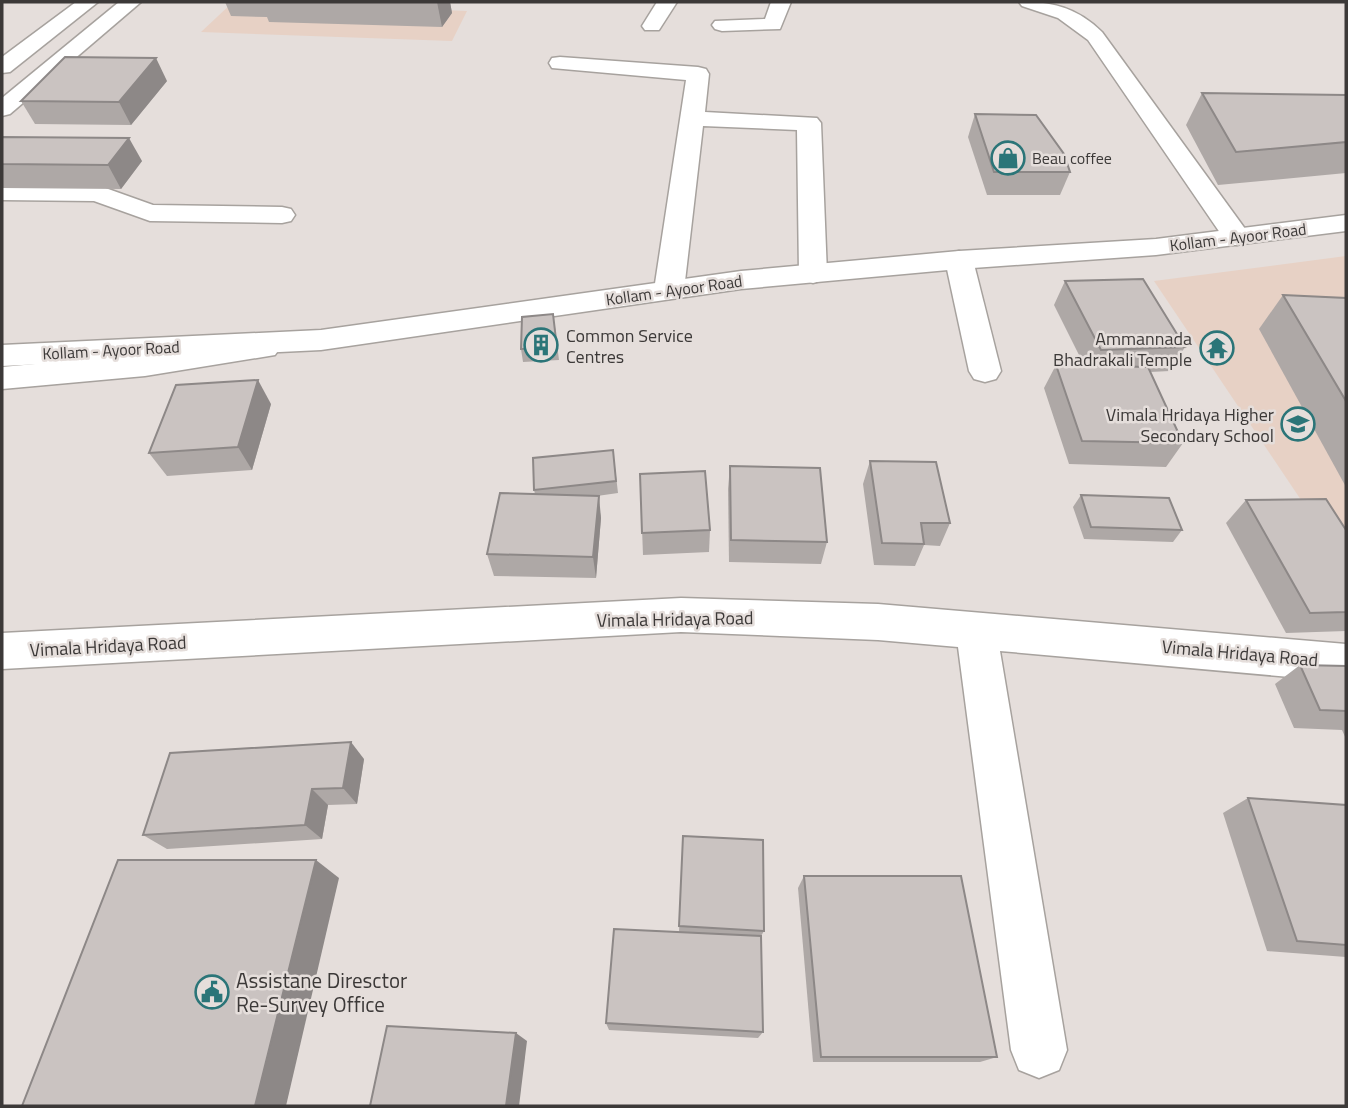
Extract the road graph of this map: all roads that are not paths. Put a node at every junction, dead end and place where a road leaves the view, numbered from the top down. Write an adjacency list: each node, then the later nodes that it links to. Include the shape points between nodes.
1 (88, 2): 11 (street)
2 (131, 2): 12 (street)
3 (667, 2): 9 (street)
4 (781, 2): 8 (street, via 773,24)
5 (1030, 2): 7 (street, via 1056,8)
6 (1091, 2): 7 (street)
7 (1084, 24): 17 (street)
8 (722, 25)
9 (652, 26)
10 (560, 63): 13 (street, via 698,74)
11 (2, 67)
12 (2, 109)
13 (691, 118): 19 (street, via 809,123); 20 (street)
14 (2, 192): 15 (street, via 97,193 150,213)
15 (282, 215)
16 (1346, 223): 17 (street, Kollam - Ayoor Road)
17 (1237, 237): 18 (street, Kollam - Ayoor Road)
18 (959, 260): 19 (street, Kollam - Ayoor Road); 23 (street)
19 (813, 274): 20 (street, Kollam - Ayoor Road)
20 (669, 290): 21 (street, Kollam - Ayoor Road)
21 (321, 340): 22 (street, Kollam - Ayoor Road); 24 (street, via 145,365)
22 (2, 356)
23 (985, 371)
24 (2, 378)
25 (976, 630): 26 (street, Vimala Hridaya Road, via 681,615); 27 (street, Vimala Hridaya Road); 28 (street)
26 (2, 651)
27 (1346, 663)
28 (1039, 1050)

